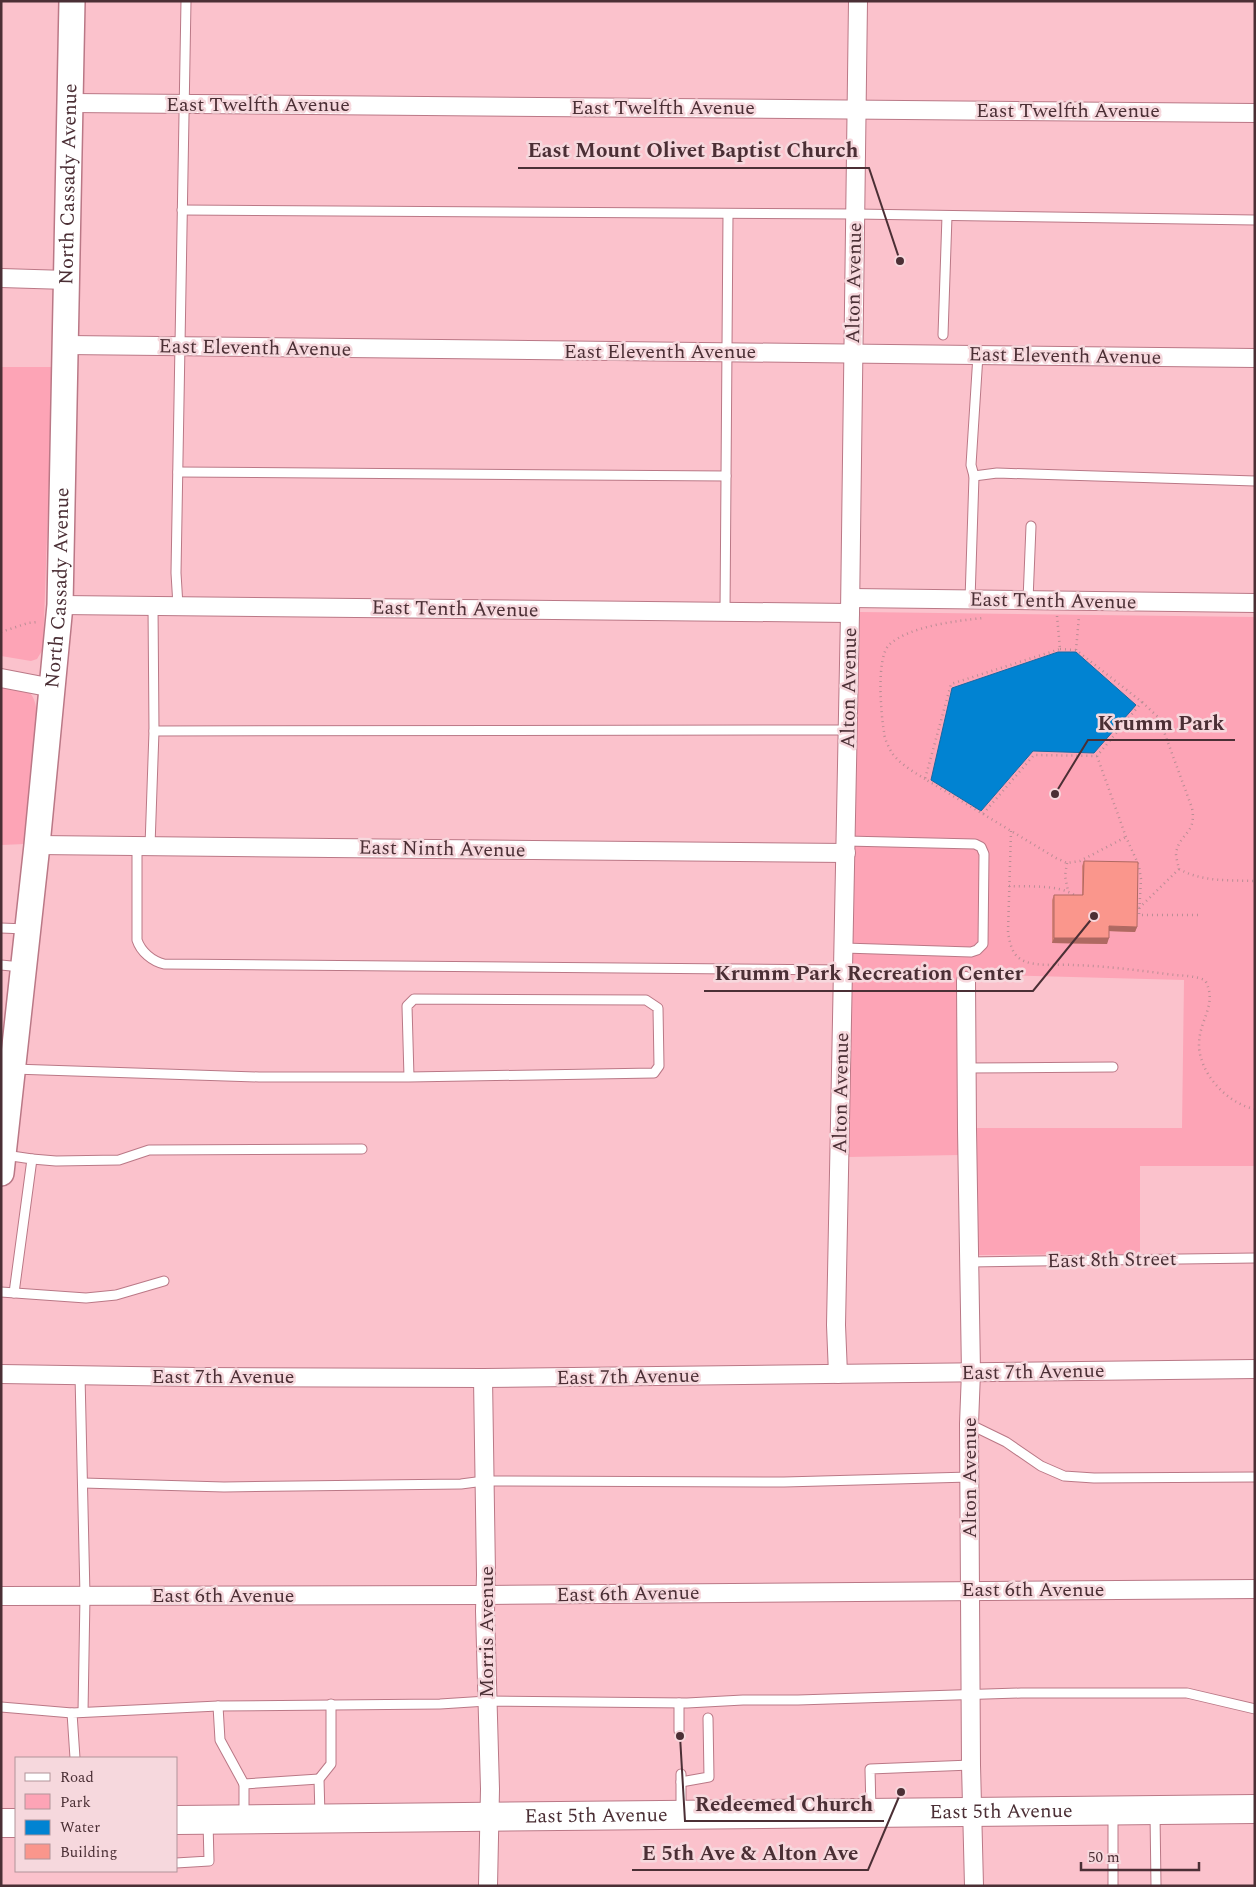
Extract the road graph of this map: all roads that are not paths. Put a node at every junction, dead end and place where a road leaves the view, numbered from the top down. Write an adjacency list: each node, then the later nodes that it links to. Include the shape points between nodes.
1 (72, 1): 4 (main road, North Cassady Avenue)
2 (186, 1): 5 (lane)
3 (858, 1): 6 (street, Alton Avenue)
4 (71, 103): 5 (street, East Twelfth Avenue); 14 (main road, North Cassady Avenue)
5 (183, 104): 6 (street, East Twelfth Avenue); 8 (lane)
6 (856, 110): 7 (street, East Twelfth Avenue); 9 (street, Alton Avenue)
7 (1255, 113)
8 (182, 210): 10 (lane); 17 (lane)
9 (855, 214): 10 (lane); 11 (lane); 19 (street, Alton Avenue)
10 (728, 215): 18 (lane)
11 (947, 216): 12 (lane); 15 (lane)
12 (1255, 220)
13 (1, 278): 14 (street)
14 (67, 280): 16 (main road, North Cassady Avenue)
15 (943, 335)
16 (66, 345): 17 (street, East Eleventh Avenue); 30 (main road, North Cassady Avenue)
17 (179, 347): 18 (street, East Eleventh Avenue); 22 (lane)
18 (727, 352): 19 (street, East Eleventh Avenue); 23 (lane)
19 (853, 353): 20 (street, East Eleventh Avenue); 33 (street, Alton Avenue)
20 (978, 355): 21 (street, East Eleventh Avenue); 24 (lane, via 971,465)
21 (1255, 358)
22 (178, 472): 23 (lane); 32 (lane)
23 (726, 476): 34 (lane)
24 (974, 476): 25 (lane); 27 (lane)
25 (1255, 480)
26 (1031, 526): 28 (lane)
27 (970, 600): 28 (street, East Tenth Avenue); 33 (street, East Tenth Avenue)
28 (1028, 600): 29 (street, East Tenth Avenue)
29 (1255, 603)
30 (60, 605): 31 (street, East Tenth Avenue); 36 (main road, North Cassady Avenue)
31 (153, 606): 32 (street, East Tenth Avenue); 38 (lane)
32 (178, 606): 34 (street, East Tenth Avenue)
33 (851, 606): 34 (street, East Tenth Avenue); 37 (street, Alton Avenue)
34 (725, 611)
35 (1, 678): 36 (street)
36 (53, 688): 39 (main road, North Cassady Avenue)
37 (848, 730): 38 (lane); 41 (street, Alton Avenue)
38 (154, 731): 40 (lane)
39 (37, 845): 40 (street, East Ninth Avenue); 43 (main road, North Cassady Avenue)
40 (144, 846): 41 (street, East Ninth Avenue); 46 (lane, via 136,935 144,952 164,964)
41 (846, 847): 44 (street, Alton Avenue); 44 (lane, via 975,844 981,848 984,854 983,944 971,952)
42 (1, 928): 43 (lane)
43 (28, 929): 45 (main road, North Cassady Avenue)
44 (844, 948): 46 (street, Alton Avenue)
45 (13, 966): 50 (main road, North Cassady Avenue)
46 (844, 970): 63 (street, Alton Avenue, via 836,1325)
47 (966, 980): 49 (street, Alton Avenue)
48 (1113, 1067): 49 (lane)
49 (967, 1068): 56 (street, Alton Avenue)
50 (12, 1069): 51 (lane, via 259,1077); 54 (main road, North Cassady Avenue)
51 (409, 1077): 51 (lane, via 654,1073 659,1066 658,1008 646,1000 414,999 407,1006)
52 (362, 1149): 53 (lane, via 149,1150 119,1160)
53 (32, 1160): 54 (lane); 59 (lane)
54 (2, 1166)
55 (1255, 1258): 56 (lane, East 8th Street)
56 (969, 1262): 61 (street, Alton Avenue)
57 (164, 1281): 59 (lane, via 116,1296 86,1298)
58 (1, 1292): 59 (lane)
59 (14, 1293)
60 (1255, 1369): 61 (street, East 7th Avenue)
61 (971, 1372): 63 (street, East 7th Avenue); 66 (street, Alton Avenue)
62 (1, 1374): 64 (street, East 7th Avenue)
63 (838, 1374): 65 (street, East 7th Avenue)
64 (80, 1375): 65 (street, East 7th Avenue); 70 (lane)
65 (482, 1378): 69 (street, Morris Avenue)
66 (970, 1424): 67 (street, Alton Avenue); 68 (lane, via 1064,1476)
67 (970, 1477): 69 (lane, via 784,1482); 72 (street, Alton Avenue)
68 (1255, 1477)
69 (484, 1481): 70 (lane, via 224,1487); 73 (street, Morris Avenue)
70 (82, 1483): 75 (lane)
71 (1255, 1589): 72 (street, East 6th Avenue)
72 (970, 1591): 73 (street, East 6th Avenue); 76 (street, Alton Avenue)
73 (486, 1595): 75 (street, East 6th Avenue); 77 (street, Morris Avenue)
74 (1, 1596): 75 (street, East 6th Avenue)
75 (85, 1596): 83 (lane)
76 (971, 1696): 78 (lane); 82 (lane, via 1187,1693); 88 (street, Alton Avenue)
77 (487, 1700): 78 (lane); 79 (lane, via 440,1704); 97 (street, Morris Avenue)
78 (679, 1703): 86 (lane)
79 (331, 1704): 80 (lane); 89 (lane, via 331,1764)
80 (218, 1706): 83 (lane); 90 (lane, via 220,1740)
81 (1, 1707): 84 (lane)
82 (1255, 1709)
83 (84, 1712): 84 (lane)
84 (72, 1713): 87 (lane)
85 (708, 1718): 96 (lane, via 709,1777 681,1778)
86 (680, 1731)
87 (76, 1757)
88 (971, 1765): 94 (street, Alton Avenue); 95 (lane, via 870,1769)
89 (319, 1779): 90 (lane); 99 (lane)
90 (244, 1784): 98 (lane)
91 (1255, 1809): 93 (main road, East 5th Avenue)
92 (1113, 1810): 93 (main road, East 5th Avenue); 94 (main road, East 5th Avenue); 107 (lane)
93 (1155, 1810): 108 (lane)
94 (973, 1812): 95 (main road, East 5th Avenue); 106 (street, Alton Avenue)
95 (871, 1813): 96 (main road, East 5th Avenue)
96 (681, 1814): 97 (main road, East 5th Avenue)
97 (490, 1817): 99 (main road, East 5th Avenue); 105 (street, Morris Avenue)
98 (244, 1819): 99 (main road, East 5th Avenue); 101 (main road, East 5th Avenue)
99 (320, 1819)
100 (178, 1820): 101 (main road, East 5th Avenue)
101 (208, 1820): 104 (lane, via 209,1862)
102 (1, 1823): 103 (main road)
103 (15, 1823)
104 (178, 1862)
105 (488, 1886)
106 (974, 1886)
107 (1113, 1886)
108 (1156, 1886)

